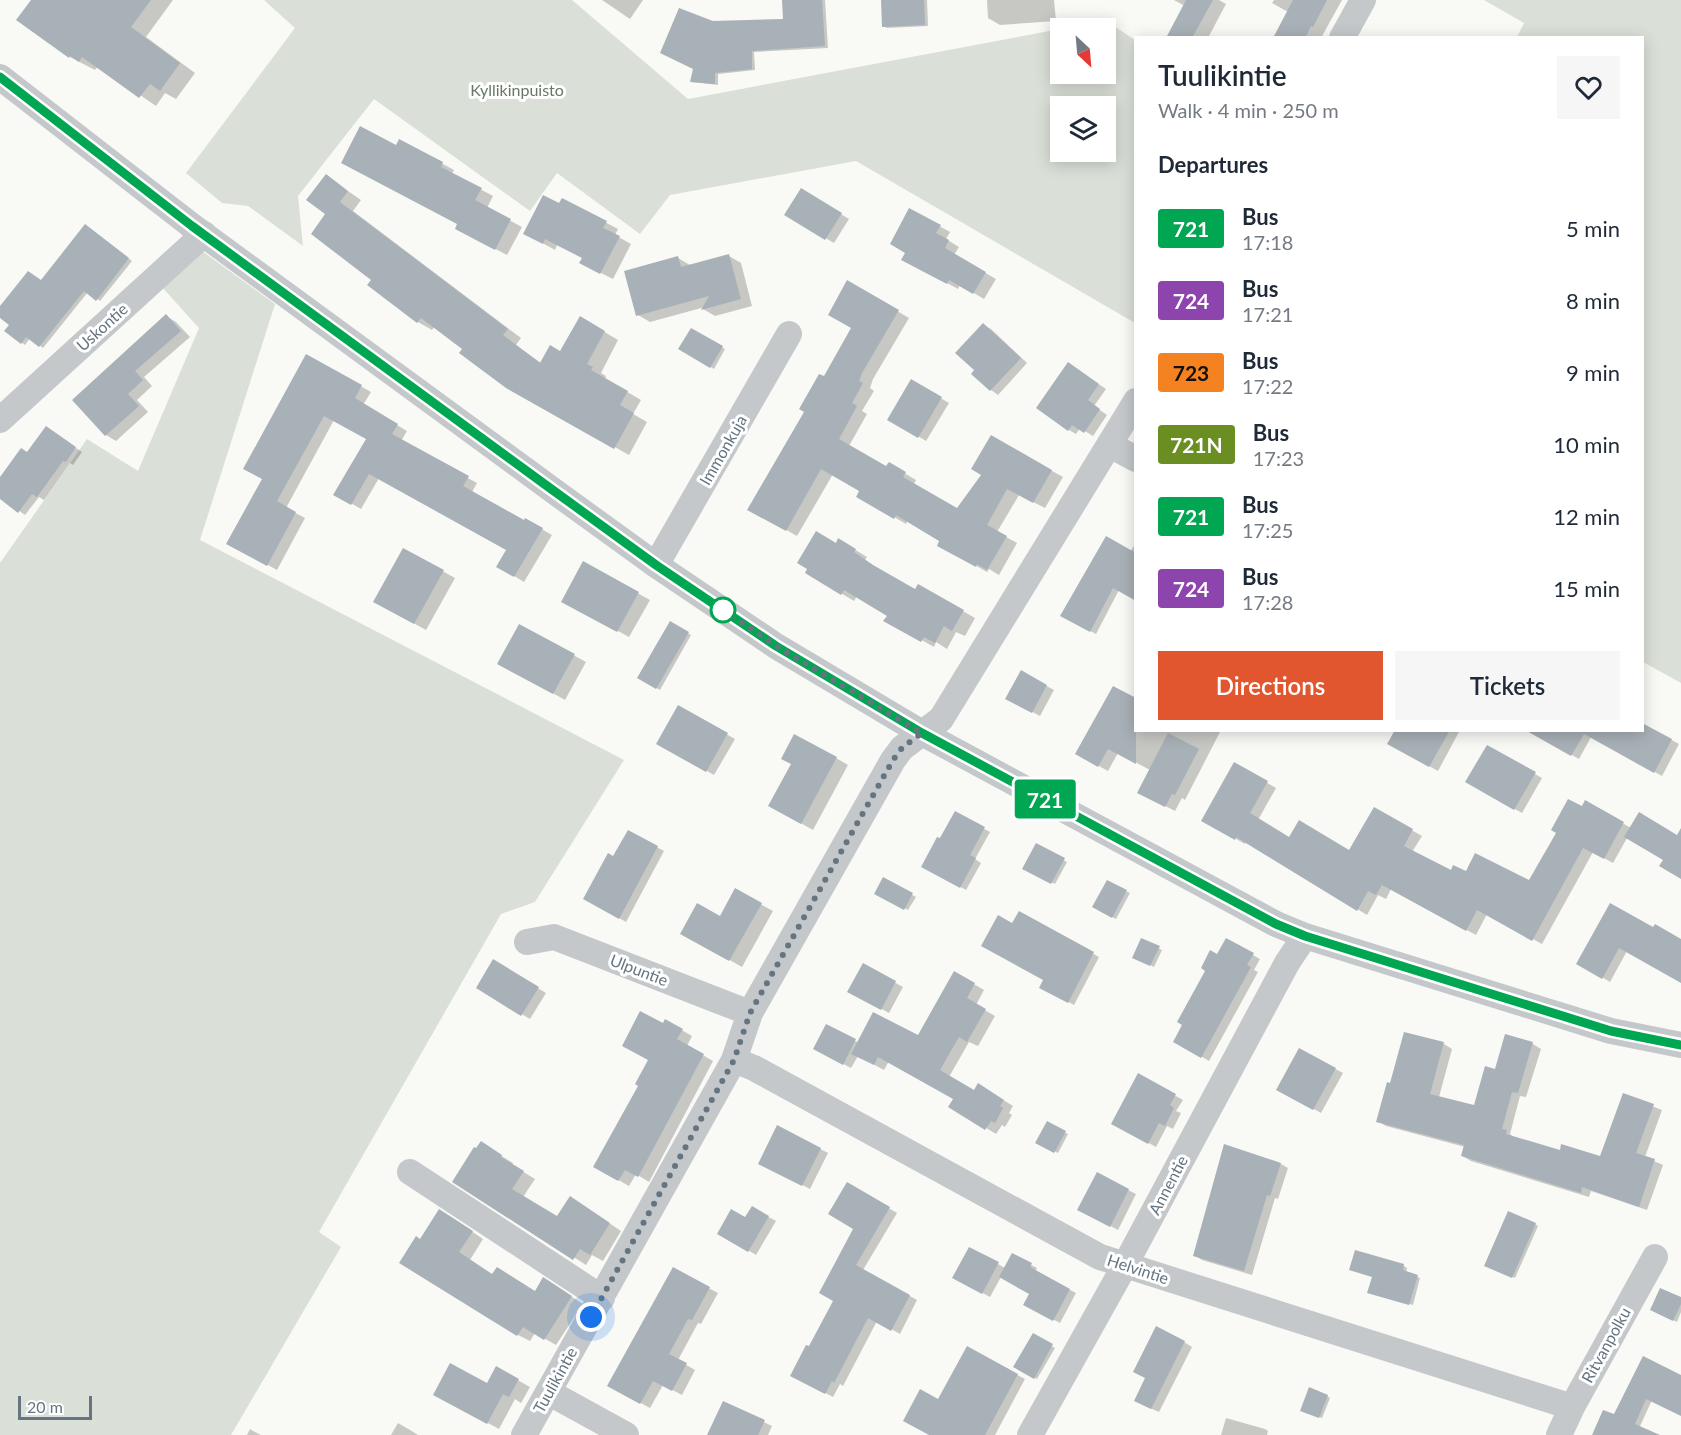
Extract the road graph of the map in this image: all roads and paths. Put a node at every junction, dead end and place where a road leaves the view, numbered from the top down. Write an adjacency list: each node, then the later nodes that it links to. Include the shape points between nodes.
1 (1363, 0): 2 (street)
2 (1343, 36)
3 (0, 77): 4 (street)
4 (204, 234): 7 (street, Uskontie); 10 (street)
5 (789, 334): 10 (street, Immonkuja)
6 (1134, 404): 8 (street, Tuulikintie)
7 (0, 420)
8 (1110, 445): 9 (street); 11 (street, Tuulikintie, via 941,719)
9 (1134, 458)
10 (656, 565): 11 (street, via 776,646)
11 (922, 733): 12 (street); 14 (street, Tuulikintie, via 893,760)
12 (1305, 936): 15 (street, via 1611,1031); 19 (street, Annentie, via 1281,973)
13 (527, 942): 14 (street, Ulpuntie, via 554,937)
14 (750, 1013): 16 (street, Tuulikintie)
15 (1681, 1045)
16 (734, 1060): 19 (street, Helvintie, via 1100,1257); 20 (street, Tuulikintie)
17 (410, 1173): 20 (street)
18 (1655, 1257): 22 (street, Ritvanpolku)
19 (1125, 1265): 22 (street, Helvintie); 25 (street, Annentie)
20 (602, 1298): 21 (street, Tuulikintie)
21 (548, 1392): 23 (street, Tuulikintie); 24 (street)
22 (1572, 1407): 26 (street, Ritvanpolku)
23 (524, 1435)
24 (626, 1435)
25 (1030, 1435)
26 (1559, 1435)

